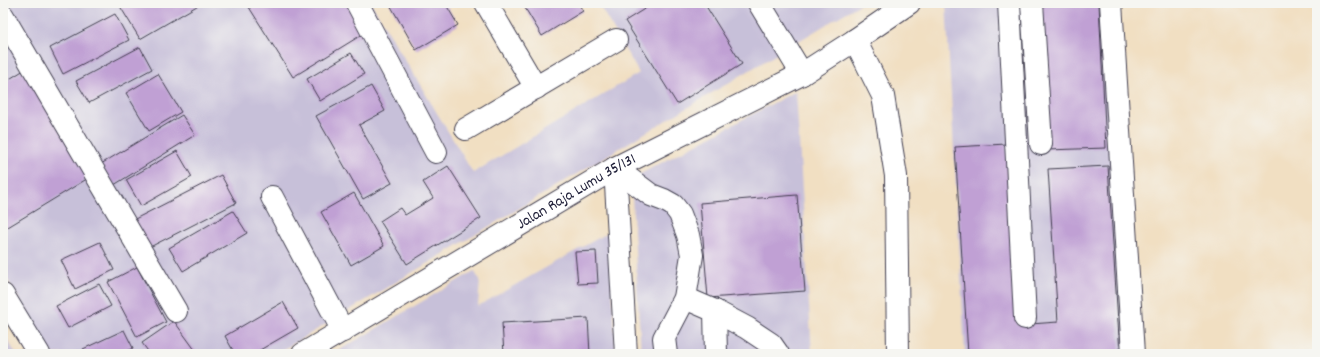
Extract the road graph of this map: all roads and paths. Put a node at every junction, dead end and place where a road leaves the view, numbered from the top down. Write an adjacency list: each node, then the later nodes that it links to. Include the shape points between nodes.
1 (358, 3): 15 (street)
2 (486, 3): 12 (street)
3 (759, 3): 11 (street)
4 (908, 3): 10 (street, Jalan Raja Lumu 35/131)
5 (1009, 3): 22 (street)
6 (1032, 3): 14 (street)
7 (1111, 3): 31 (street)
8 (3, 16): 20 (street)
9 (616, 40): 12 (street)
10 (855, 40): 11 (street, Jalan Raja Lumu 35/131); 30 (street, via 883,96 896,176)
11 (802, 74): 16 (street, Jalan Raja Lumu 35/131)
12 (536, 88): 13 (street)
13 (466, 129)
14 (1041, 144)
15 (436, 152)
16 (615, 168): 19 (street, via 651,195 673,205 680,214 692,255); 23 (street, Jalan Raja Lumu 35/131); 26 (street)
17 (272, 197): 23 (street)
18 (3, 295): 24 (street)
19 (686, 298): 21 (street); 27 (street, via 664,338)
20 (176, 311)
21 (714, 311): 28 (street); 29 (street, via 772,344)
22 (1025, 318)
23 (343, 331): 25 (street, Jalan Raja Lumu 35/131)
24 (39, 354)
25 (303, 354)
26 (626, 354)
27 (666, 354)
28 (716, 354)
29 (778, 354)
30 (898, 354)
31 (1133, 354)

